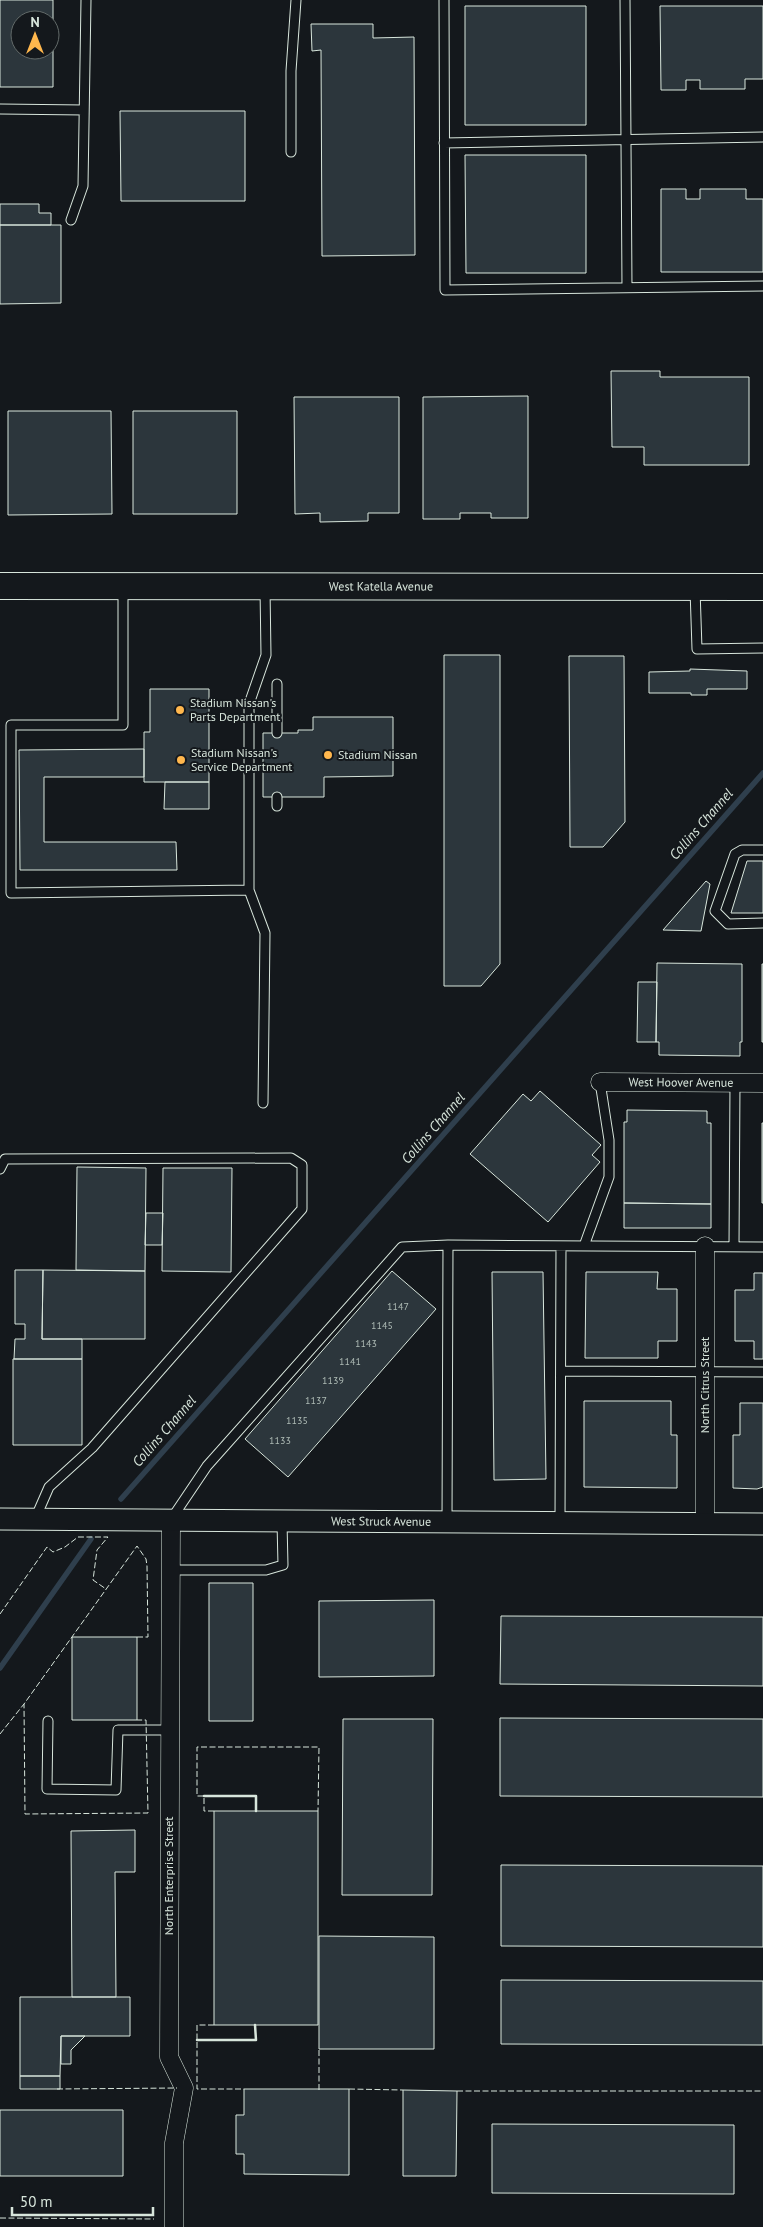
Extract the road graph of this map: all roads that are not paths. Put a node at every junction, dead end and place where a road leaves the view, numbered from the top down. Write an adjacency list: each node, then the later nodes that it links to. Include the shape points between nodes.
1 (86, 0): 6 (lane)
2 (296, 0): 10 (lane, via 291,71)
3 (444, 0): 9 (lane)
4 (625, 0): 8 (lane)
5 (0, 108): 6 (lane)
6 (84, 110): 11 (lane, via 84,186)
7 (763, 137): 8 (lane)
8 (626, 140): 9 (lane); 13 (lane)
9 (444, 143): 13 (lane, via 445,290)
10 (291, 152)
11 (71, 220)
12 (763, 286): 13 (lane)
13 (627, 288)
14 (0, 586): 15 (main road, West Katella Avenue)
15 (123, 586): 16 (main road, West Katella Avenue); 23 (lane, via 123,724 11,725 11,893)
16 (265, 586): 17 (main road, West Katella Avenue); 23 (lane, via 266,655 249,704)
17 (695, 586): 18 (main road, West Katella Avenue); 19 (lane, via 697,649)
18 (763, 587)
19 (763, 648)
20 (277, 684): 21 (lane)
21 (277, 733)
22 (763, 850): 24 (lane, via 742,850 735,854 714,911 728,924)
23 (249, 890): 28 (lane, via 265,933)
24 (763, 923)
25 (600, 1082): 26 (street, West Hoover Avenue); 32 (lane, via 609,1140 609,1177)
26 (735, 1083): 27 (street, West Hoover Avenue); 34 (lane)
27 (763, 1083)
28 (263, 1103)
29 (0, 1169): 40 (lane, via 5,1159 291,1158 302,1165 302,1209 92,1448 49,1487)
30 (448, 1245): 31 (lane); 41 (lane, via 402,1247 207,1466); 43 (lane)
31 (561, 1246): 32 (lane); 36 (lane)
32 (584, 1246): 33 (lane)
33 (705, 1246): 34 (lane); 37 (street, North Citrus Street)
34 (734, 1246): 35 (lane)
35 (763, 1247)
36 (561, 1371): 37 (lane); 44 (lane)
37 (705, 1372): 38 (lane); 45 (street, North Citrus Street)
38 (763, 1372)
39 (0, 1519): 40 (street, West Struck Avenue)
40 (35, 1519): 41 (street, West Struck Avenue)
41 (171, 1521): 42 (street, West Struck Avenue); 47 (street, North Enterprise Street)
42 (282, 1521): 43 (street, West Struck Avenue); 47 (lane, via 283,1565 266,1570)
43 (447, 1522): 44 (street, West Struck Avenue)
44 (560, 1523): 45 (street, West Struck Avenue)
45 (705, 1524): 46 (street, West Struck Avenue)
46 (763, 1524)
47 (171, 1570): 49 (street, North Enterprise Street)
48 (48, 1721): 49 (lane, via 47,1790 116,1790 118,1730)
49 (170, 1730): 50 (street, North Enterprise Street, via 169,2057 184,2088 174,2144)
50 (174, 2227)

